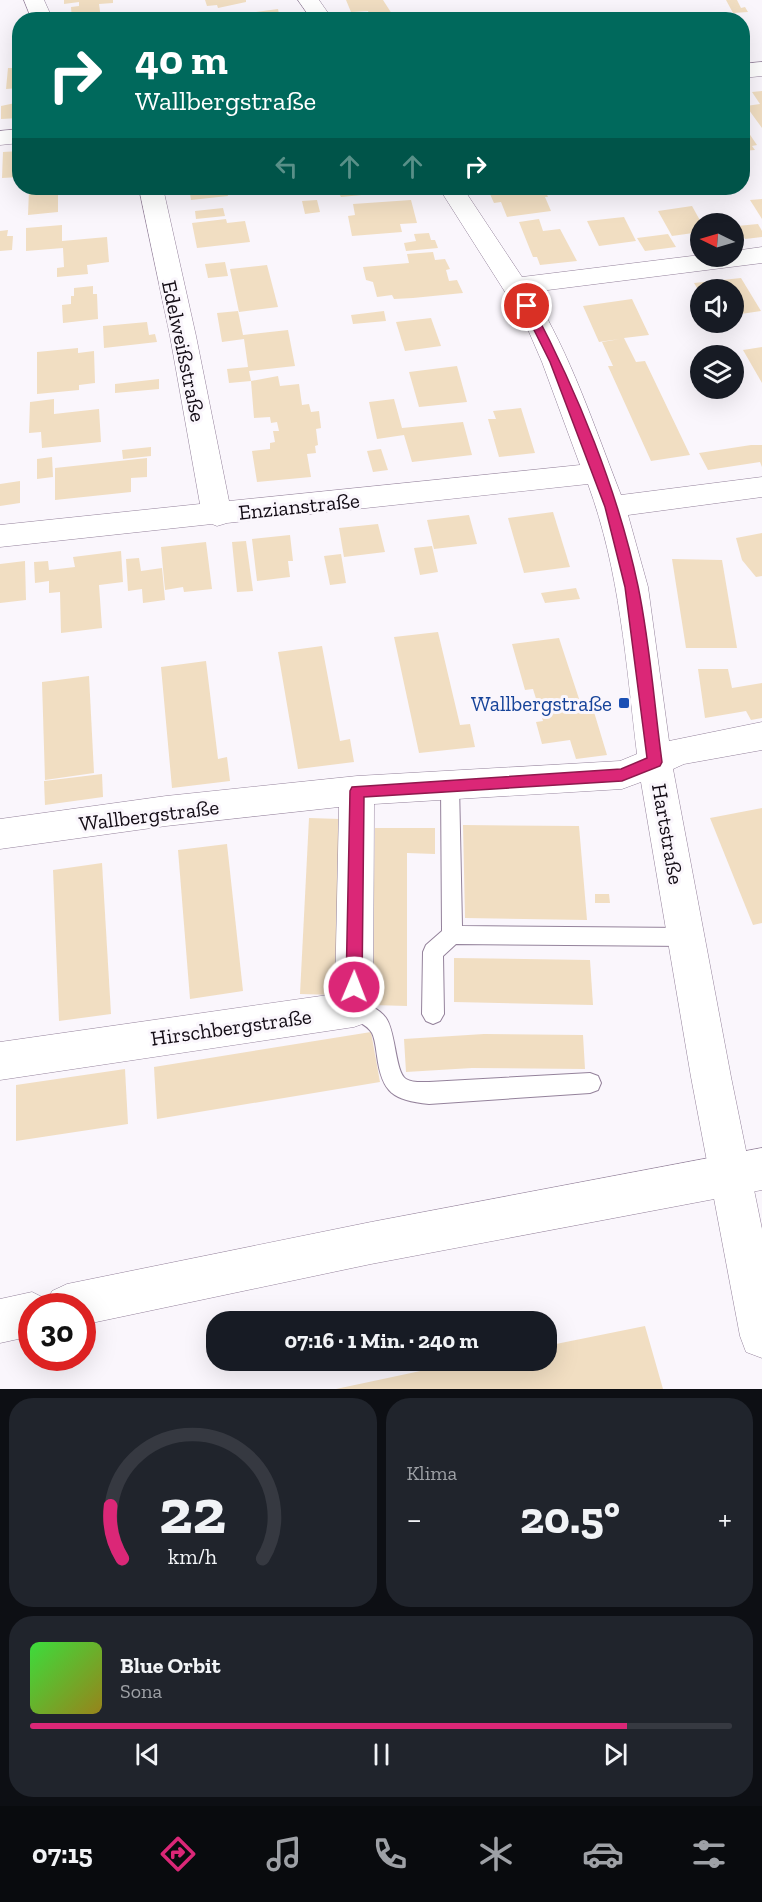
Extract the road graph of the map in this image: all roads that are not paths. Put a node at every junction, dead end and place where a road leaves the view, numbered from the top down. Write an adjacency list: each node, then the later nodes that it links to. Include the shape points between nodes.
1 (153, 195): 8 (street, Edelweißstraße)
2 (456, 195): 4 (street, Hartstraße)
3 (762, 255): 4 (street)
4 (515, 286): 5 (street, Hartstraße, via 556,362)
5 (598, 473): 7 (street, Hartstraße); 8 (street, Enzianstraße)
6 (762, 488): 7 (street)
7 (611, 507): 11 (street, Hartstraße, via 632,587)
8 (217, 515): 9 (street, Enzianstraße)
9 (0, 537)
10 (762, 735): 11 (street, Wallbergstraße, via 680,751)
11 (655, 762): 12 (street, Wallbergstraße, via 622,775); 16 (street, Hartstraße)
12 (450, 785): 13 (street, Wallbergstraße); 15 (lane)
13 (357, 791): 14 (street, Wallbergstraße); 17 (street)
14 (0, 834)
15 (452, 935): 16 (lane); 18 (lane, via 432,952)
16 (686, 937): 21 (street, Hartstraße)
17 (354, 1009): 19 (street, Hirschbergstraße); 20 (lane, via 378,1023 393,1082 409,1092)
18 (433, 1014)
19 (0, 1061)
20 (590, 1083)
21 (746, 1173): 22 (street, via 370,1243); 25 (street, Hartstraße)
22 (96, 1300)
23 (18, 1317): 24 (street)
24 (0, 1320)
25 (762, 1336)

